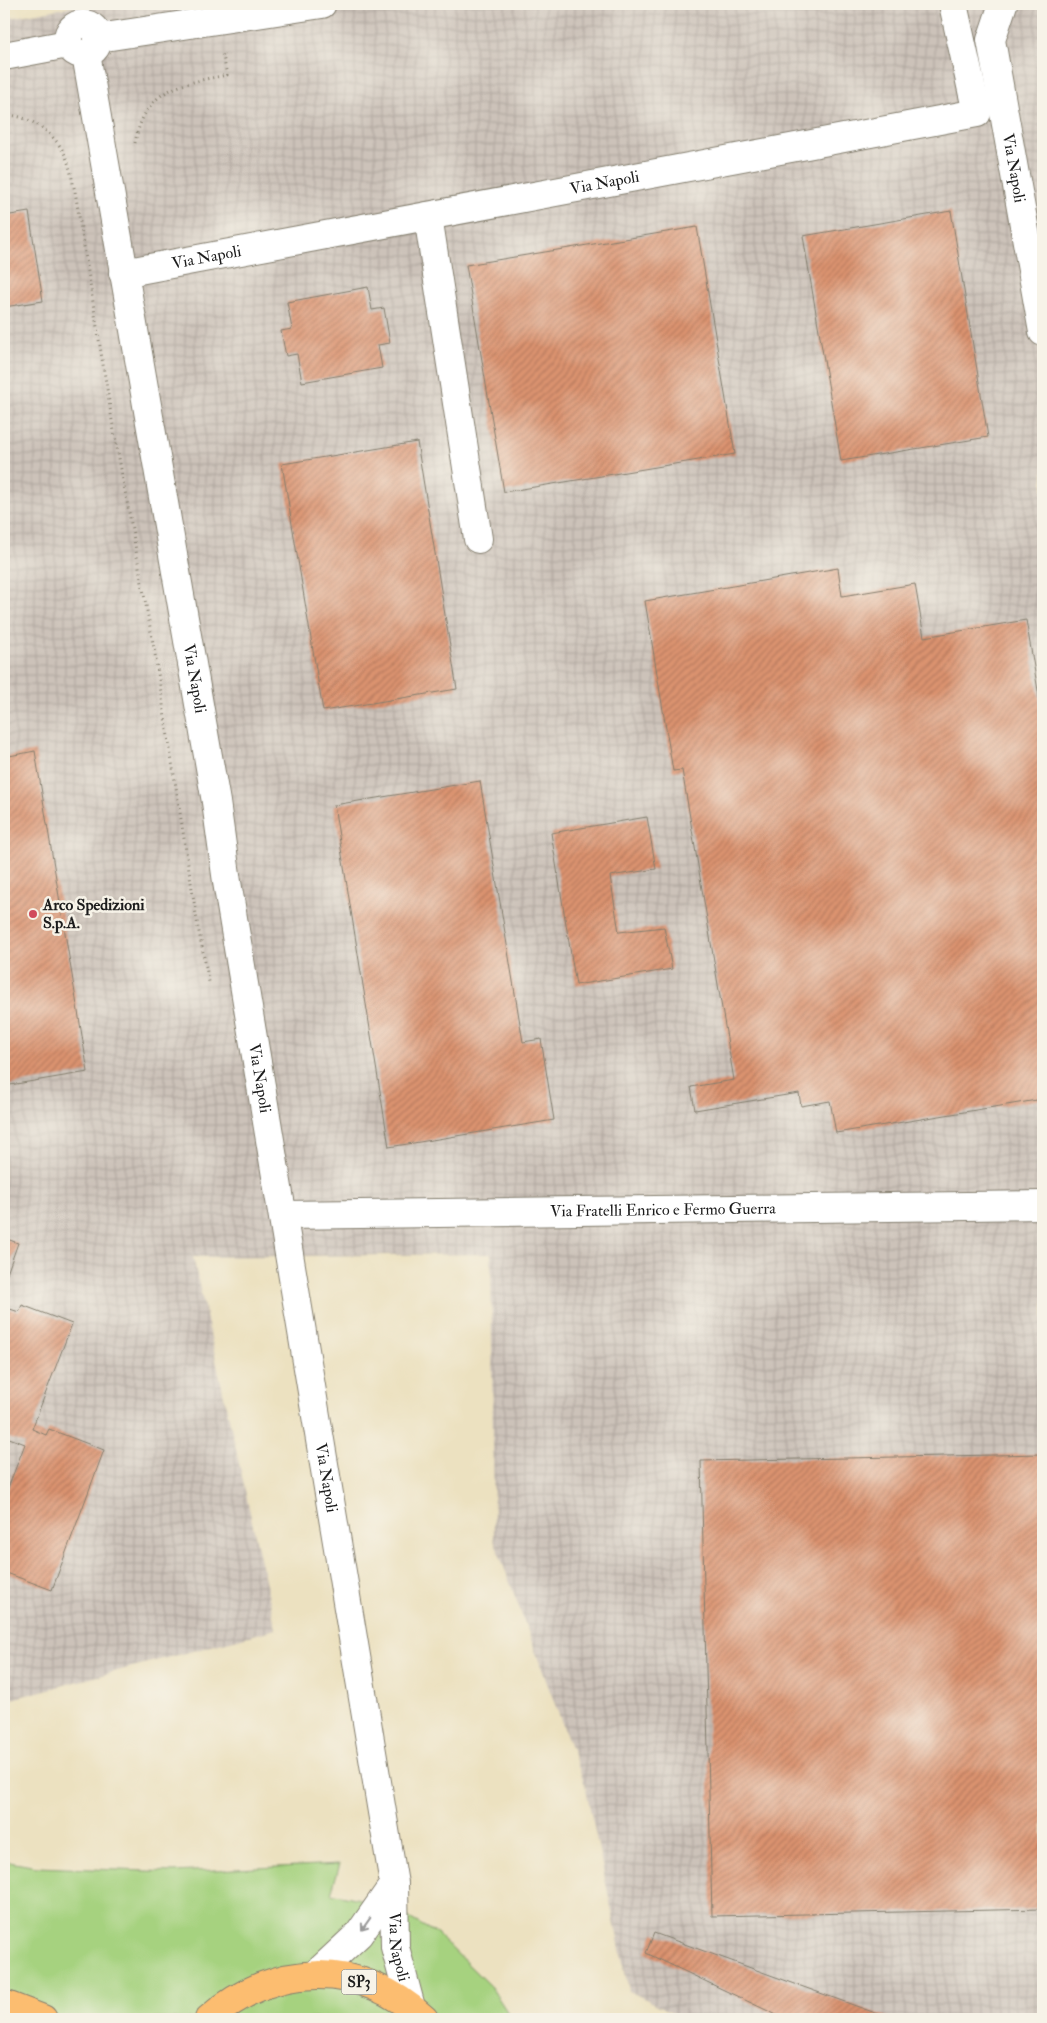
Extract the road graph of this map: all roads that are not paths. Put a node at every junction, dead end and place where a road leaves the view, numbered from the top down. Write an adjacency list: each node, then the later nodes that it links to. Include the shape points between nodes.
1 (322, 4): 4 (street)
2 (953, 4): 6 (street, Via Napoli, via 976,114)
3 (1003, 4): 8 (street, Via Napoli, via 991,40)
4 (82, 33): 5 (street); 7 (street, Via Napoli)
5 (4, 56)
6 (428, 216): 7 (street, Via Napoli); 9 (street)
7 (124, 273): 11 (street, Via Napoli, via 216,802)
8 (1043, 332)
9 (478, 540)
10 (1043, 1205): 11 (street, Via Fratelli Enrico e Fermo Guerra)
11 (283, 1215): 12 (street, Via Napoli)
12 (394, 1884): 13 (street, Via Napoli, one-way to 13, via 359,1934); 15 (street, Via Napoli, via 396,1947)
13 (315, 1975): 15 (main road, SP3, via 349,1978 381,1989); 17 (main road, SP3, via 284,1978 254,1988)
14 (4, 2004): 16 (main road)
15 (417, 2013)
16 (43, 2019)
17 (209, 2019)

